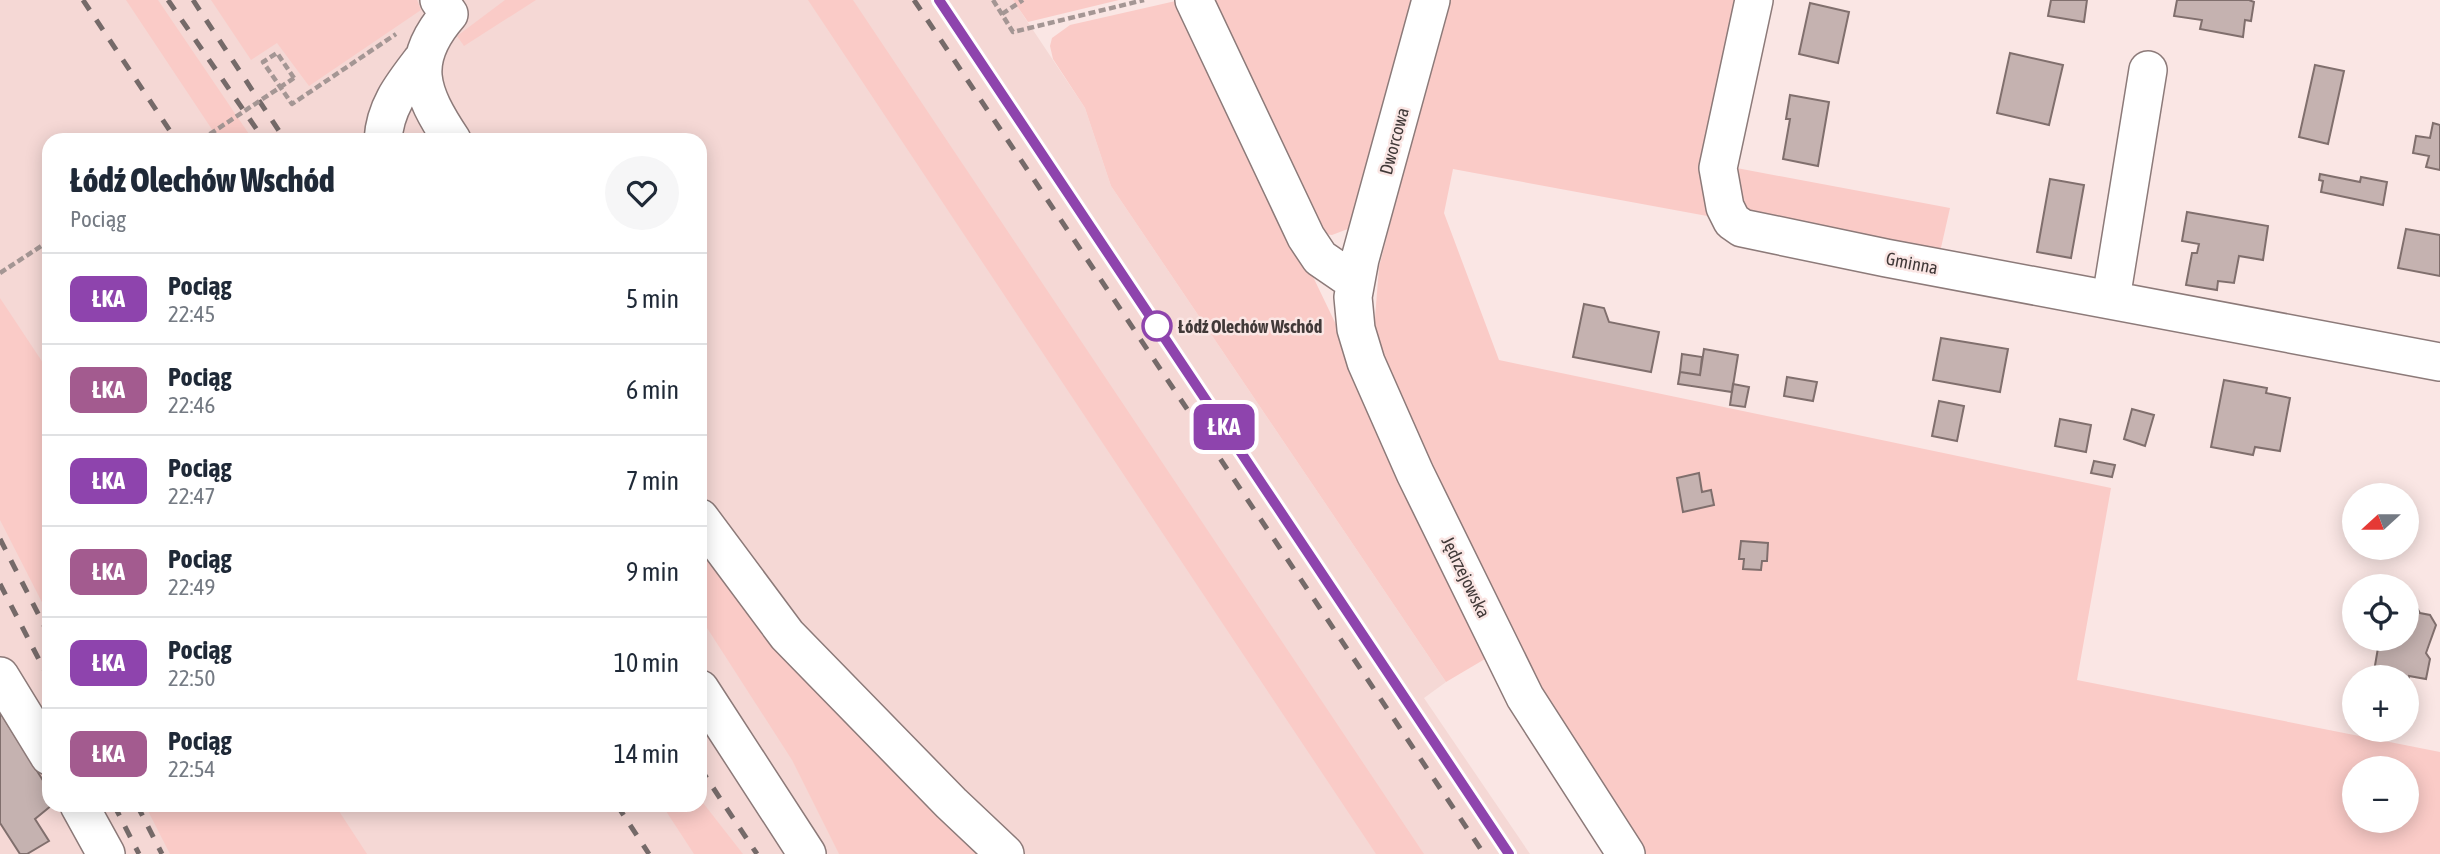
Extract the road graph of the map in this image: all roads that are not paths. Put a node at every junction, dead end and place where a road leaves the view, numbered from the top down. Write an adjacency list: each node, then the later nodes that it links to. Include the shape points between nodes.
1 (1194, 0): 9 (street, via 1306,237 1326,263)
2 (1431, 0): 9 (street, Dworcowa)
3 (1754, 0): 10 (street, Gminna, via 1718,169 1724,207 1732,221 1742,228 1886,258)
4 (450, 4): 5 (street)
5 (422, 60): 7 (street, via 395,95); 8 (street, via 431,105)
6 (2148, 69): 10 (street)
7 (383, 133)
8 (448, 133)
9 (1355, 282): 20 (street, Jędrzejowska, via 1353,315 1360,346 1415,472 1525,697)
10 (2111, 299): 11 (street, Gminna)
11 (2440, 362)
12 (707, 528): 19 (street, via 787,635)
13 (0, 676): 15 (street)
14 (707, 700): 18 (street)
15 (42, 745)
16 (83, 812): 17 (street)
17 (106, 854)
18 (807, 854)
19 (1005, 854)
20 (1626, 854)

